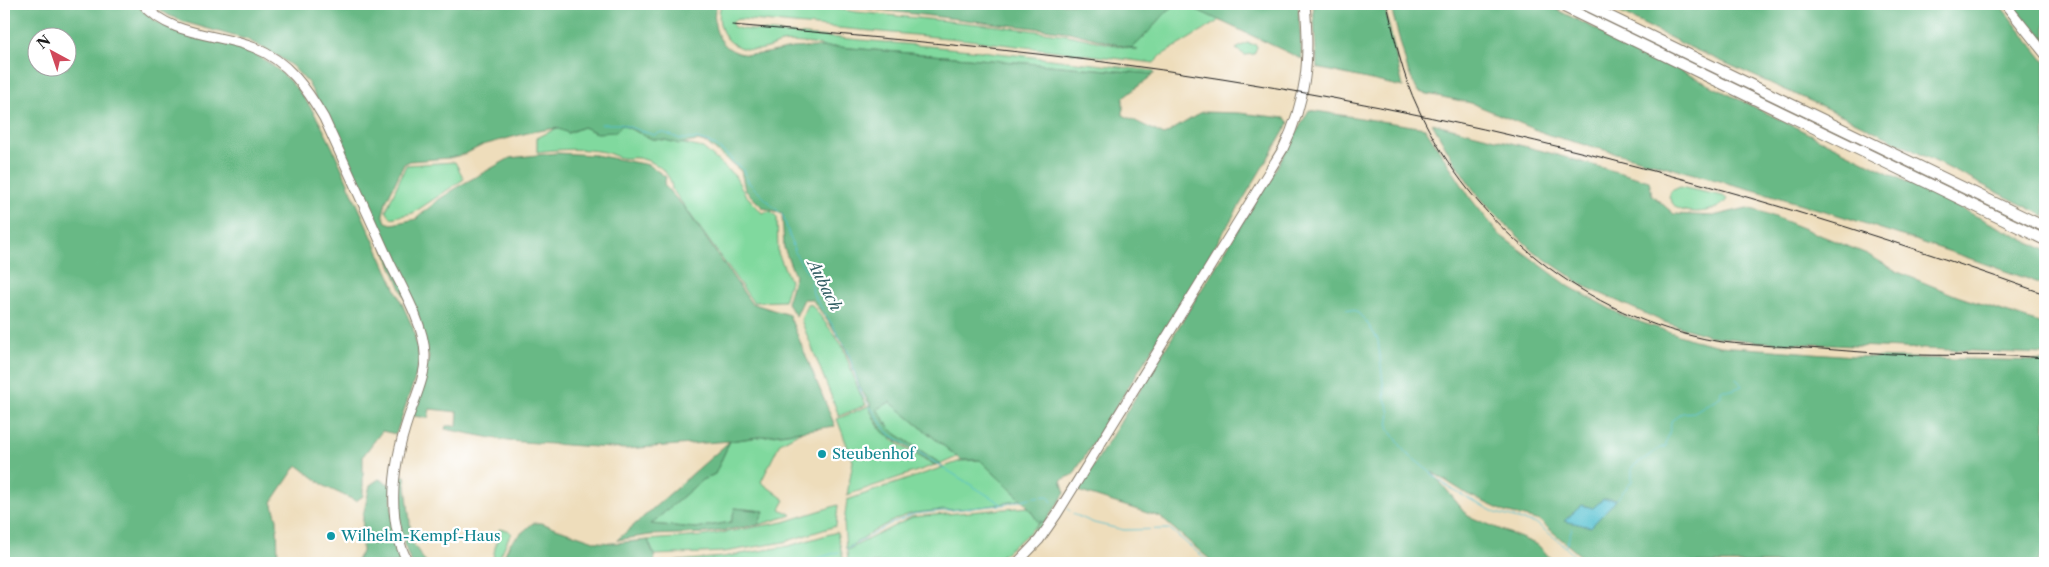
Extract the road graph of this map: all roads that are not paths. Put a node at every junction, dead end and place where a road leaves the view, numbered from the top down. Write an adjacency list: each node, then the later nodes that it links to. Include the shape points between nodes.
1 (143, 4): 10 (main road, via 170,24 190,32 237,42 279,61 295,76 324,118 411,306 424,344 426,362 394,474 396,523)
2 (1305, 4): 11 (main road, via 1306,80 1298,115 1282,149 1057,514)
3 (1558, 4): 8 (highway)
4 (1584, 4): 7 (highway)
5 (2005, 4): 6 (main road)
6 (2045, 54)
7 (2045, 227)
8 (2045, 240)
9 (2045, 558): 12 (street)
10 (408, 563)
11 (1017, 563)
12 (2043, 563)

